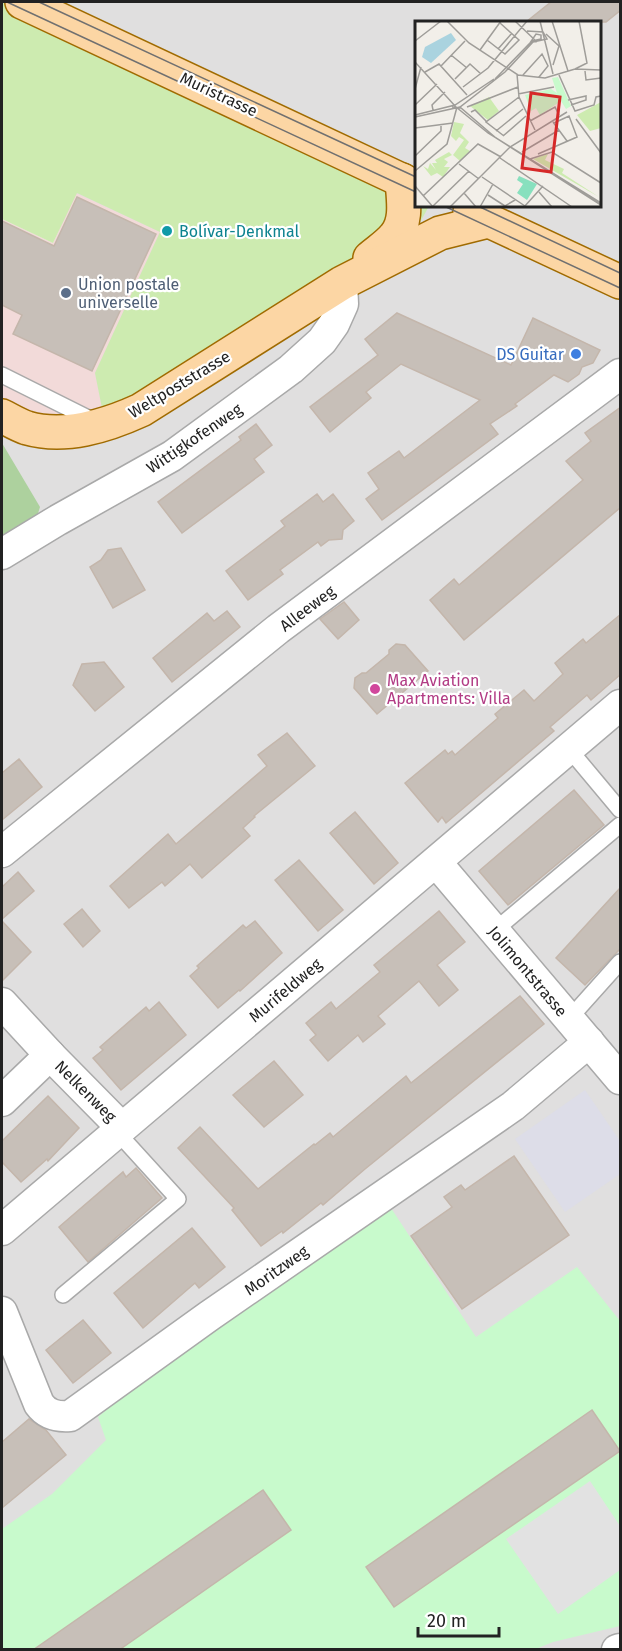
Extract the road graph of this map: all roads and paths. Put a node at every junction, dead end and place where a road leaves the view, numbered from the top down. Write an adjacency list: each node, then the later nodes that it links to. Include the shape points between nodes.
1 (22, 2): 2 (main road, Muristrasse)
2 (409, 184): 6 (main road, Weltpoststrasse, via 396,236)
3 (458, 207): 4 (main road)
4 (489, 220): 5 (main road); 6 (main road, Weltpoststrasse, via 440,233)
5 (621, 282)
6 (342, 283): 10 (main road, Weltpoststrasse, via 141,410); 11 (street, Wittigkofenweg, via 343,304 334,324 322,341 291,369 178,452)
7 (621, 374): 16 (street, Alleeweg, via 278,629)
8 (2, 375): 10 (lane)
9 (2, 416): 10 (main road, Weltpoststrasse, via 26,428 45,431)
10 (103, 425)
11 (2, 554)
12 (621, 705): 13 (street, Murifeldweg)
13 (569, 749): 14 (lane); 17 (street, Murifeldweg)
14 (621, 810)
15 (621, 825): 18 (lane)
16 (2, 852)
17 (436, 862): 18 (street, Jolimontstrasse); 26 (street, Murifeldweg)
18 (494, 931): 21 (street, Jolimontstrasse)
19 (621, 962): 21 (lane)
20 (2, 1003): 23 (street, Nelkenweg)
21 (569, 1019): 22 (street, Jolimontstrasse)
22 (589, 1042): 24 (street, Jolimontstrasse); 29 (street, Moritzweg, via 513,1106 70,1416 47,1413 39,1404)
23 (50, 1055): 25 (street, Nelkenweg); 26 (street, Nelkenweg)
24 (621, 1079)
25 (2, 1101)
26 (120, 1130): 27 (street, Murifeldweg); 28 (lane, via 178,1199)
27 (2, 1230)
28 (63, 1295)
29 (2, 1312)

